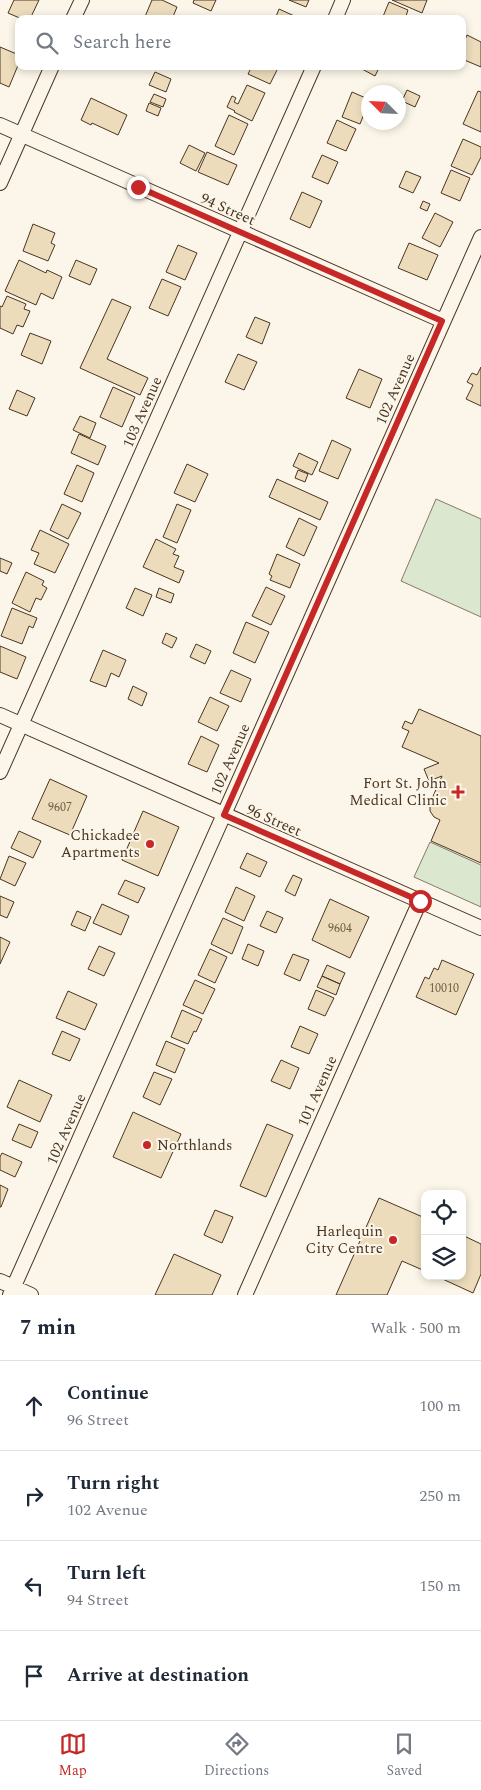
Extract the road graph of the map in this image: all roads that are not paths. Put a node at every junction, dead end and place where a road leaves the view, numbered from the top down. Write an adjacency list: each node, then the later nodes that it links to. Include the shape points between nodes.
1 (82, 0): 3 (street)
2 (343, 0): 4 (street)
3 (75, 15)
4 (337, 15)
5 (50, 70): 8 (street)
6 (312, 70): 10 (street, 103 Avenue)
7 (0, 125): 8 (street, 94 Street)
8 (22, 134): 9 (street); 10 (street, 94 Street)
9 (0, 183)
10 (240, 232): 12 (street, 94 Street); 14 (street, 103 Avenue)
11 (481, 237): 12 (street, 102 Avenue)
12 (442, 321): 16 (street, 102 Avenue)
13 (0, 715): 14 (street, 96 Street)
14 (21, 724): 15 (street, 103 Avenue); 16 (street, 96 Street)
15 (0, 772)
16 (224, 815): 17 (street, 96 Street); 20 (street, 102 Avenue)
17 (420, 901): 18 (street, 96 Street); 22 (street, 101 Avenue)
18 (481, 928)
19 (0, 1281): 20 (street)
20 (12, 1291): 21 (street)
21 (31, 1295)
22 (245, 1295)

